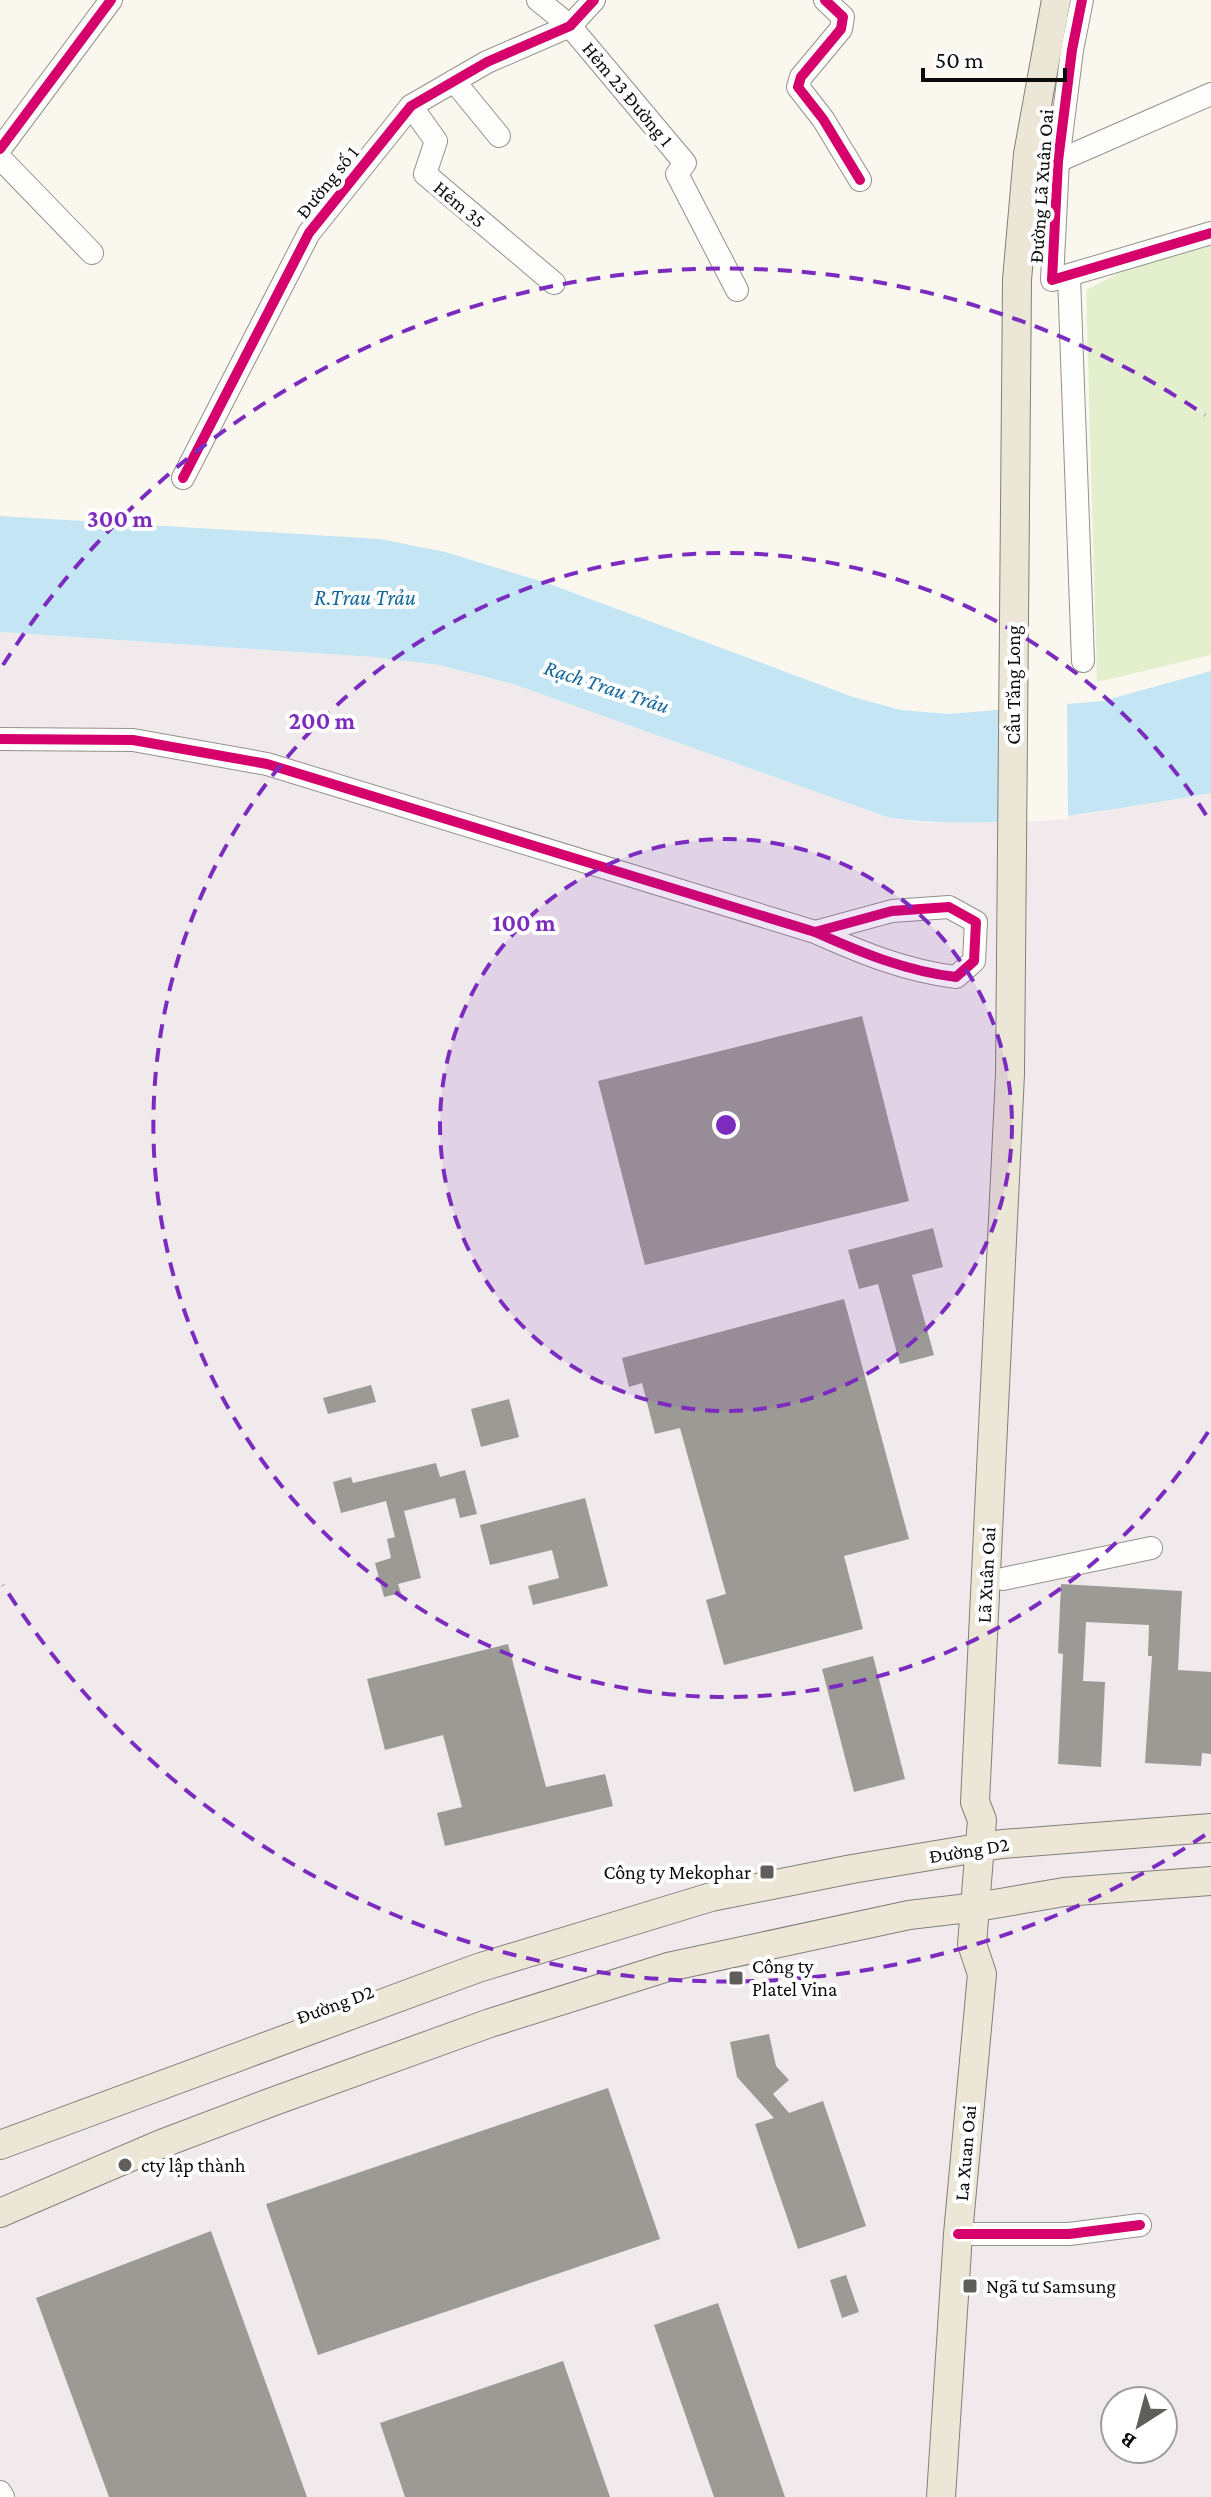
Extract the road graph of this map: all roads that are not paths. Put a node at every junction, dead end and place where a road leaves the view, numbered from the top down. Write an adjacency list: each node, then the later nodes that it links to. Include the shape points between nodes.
1 (111, 0): 12 (street)
2 (538, 0): 7 (street)
3 (594, 0): 7 (street, Đường số 1)
4 (825, 0): 15 (street, via 843,17 841,29 798,87)
5 (1056, 0): 30 (main road, Cầu Tăng Long, via 1028,154 1017,280 1010,1074 975,1802 982,1820)
6 (1082, 0): 14 (street, Đường Lã Xuân Oai)
7 (570, 26): 8 (street, Đường số 1); 20 (street, Hẻm 23 Đường 1, via 685,163 677,174)
8 (454, 81): 10 (street, Đường số 1); 11 (street)
9 (1211, 94): 14 (street)
10 (411, 106): 19 (street, Hẻm 35, via 436,141 425,174); 21 (street, Đường số 1, via 309,233)
11 (499, 136)
12 (0, 149)
13 (0, 158): 17 (street)
14 (1058, 161): 18 (street, Đường Lã Xuân Oai)
15 (860, 180)
16 (1211, 233): 18 (street)
17 (92, 253)
18 (1061, 278): 22 (street, Đường Lã Xuân Oai)
19 (554, 283)
20 (737, 290)
21 (183, 478)
22 (1083, 661)
23 (0, 739): 24 (street, via 133,740 267,764)
24 (815, 932): 24 (street, via 928,974 956,977 974,961 976,922 949,907 892,911)
25 (1151, 1548): 26 (street)
26 (1003, 1579)
27 (1211, 1816): 29 (main road, Đường D2, via 1054,1827)
28 (1211, 1828): 29 (main road, Đường D2)
29 (1028, 1841): 30 (main road, Đường D2)
30 (981, 1849): 34 (main road, La Xuan Oai); 35 (main road, Đường D2, via 852,1869)
31 (1211, 1881): 32 (main road)
32 (1031, 1897): 33 (main road, via 1063,1904); 34 (main road)
33 (1211, 1897)
34 (977, 1907): 37 (main road, via 909,1915 697,1959 490,2023); 42 (main road, La Xuan Oai, via 972,1944 982,1974)
35 (674, 1908): 36 (main road, Đường D2, via 646,1900 466,1955); 38 (main road, Đường D2, via 478,1968)
36 (0, 2128)
37 (161, 2144): 39 (main road); 40 (main road, via 139,2170)
38 (0, 2145)
39 (0, 2213)
40 (0, 2224)
41 (1140, 2225): 42 (street, via 1069,2234)
42 (958, 2234): 43 (main road, La Xuan Oai)
43 (941, 2497)

